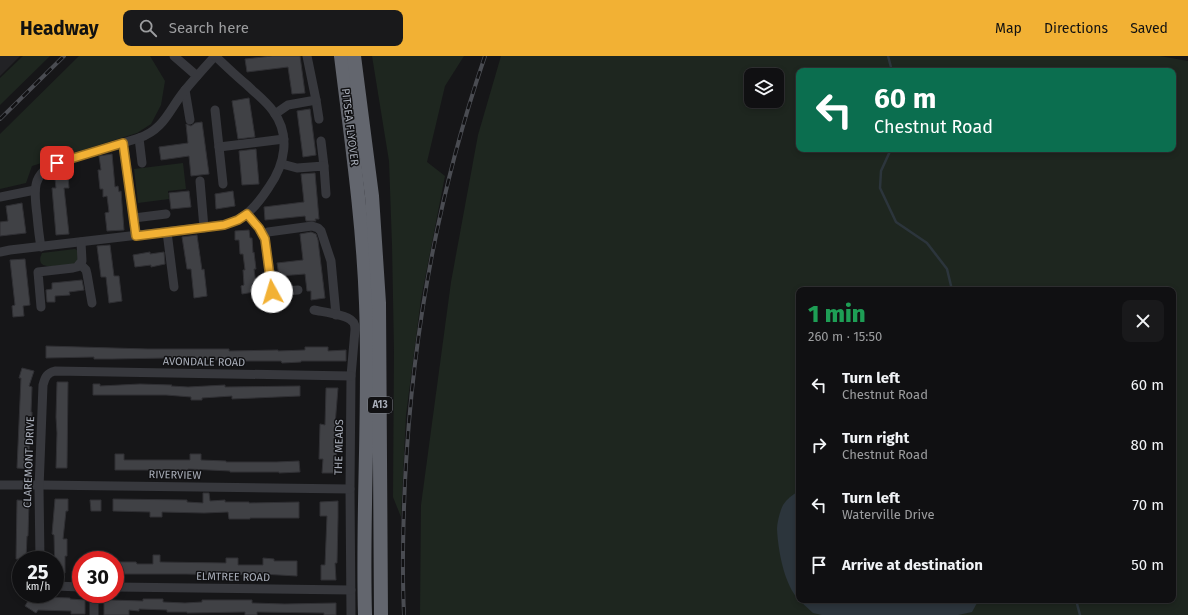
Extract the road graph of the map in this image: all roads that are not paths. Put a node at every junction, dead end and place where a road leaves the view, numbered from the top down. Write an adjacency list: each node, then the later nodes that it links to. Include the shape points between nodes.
1 (174, 56): 6 (street)
2 (215, 56): 6 (street); 10 (street)
3 (307, 56): 8 (street)
4 (341, 56): 25 (highway, PITSEA FLYOVER / A13)
5 (354, 56): 25 (highway, PITSEA FLYOVER / A13)
6 (197, 76): 7 (street)
7 (185, 90): 12 (street); 13 (street, via 159,127)
8 (316, 100): 10 (street, via 288,105); 11 (street)
9 (215, 110): 17 (street)
10 (275, 114): 14 (street)
11 (319, 119)
12 (190, 120)
13 (139, 138): 16 (street); 18 (street)
14 (284, 139): 17 (street); 19 (street)
15 (321, 141): 20 (street)
16 (123, 143): 23 (street, via 51,165 41,174); 29 (street)
17 (219, 147): 22 (street)
18 (142, 163)
19 (282, 164): 20 (street, via 297,168); 28 (street, via 264,196)
20 (324, 166): 24 (street)
21 (200, 181): 30 (street)
22 (223, 184)
23 (34, 190): 26 (street); 35 (street)
24 (326, 194)
25 (365, 196): 55 (highway, A13); 56 (highway, A13, via 379,303)
26 (0, 197)
27 (166, 214): 29 (street)
28 (247, 214): 30 (street, via 231,223); 39 (street, via 265,239 272,292)
29 (134, 218): 33 (street)
30 (204, 228): 31 (street)
31 (167, 232): 33 (street); 38 (street)
32 (268, 232): 43 (street, via 312,226 321,231 331,261)
33 (136, 236): 34 (street)
34 (81, 242): 35 (street); 37 (street, via 83,258)
35 (41, 247): 36 (street)
36 (0, 252)
37 (80, 264): 40 (street, via 86,270); 41 (street, via 73,268 38,268)
38 (174, 287)
39 (298, 290)
40 (92, 303)
41 (41, 307)
42 (314, 310): 43 (street, THE MEADS)
43 (336, 315): 45 (street, THE MEADS, via 352,319 354,323)
44 (55, 371): 45 (street, AVONDALE ROAD); 47 (street, CLAREMONT DRIVE, via 49,373 43,385)
45 (352, 376): 48 (street, THE MEADS)
46 (0, 485): 47 (street, RIVERVIEW)
47 (40, 485): 48 (street, RIVERVIEW); 49 (street, CLAREMONT DRIVE)
48 (350, 490): 51 (street, THE MEADS)
49 (40, 551)
50 (124, 587): 51 (street, ELMTREE ROAD)
51 (352, 590): 54 (street, THE MEADS)
52 (94, 603): 53 (street)
53 (94, 615)
54 (351, 615)
55 (365, 615)
56 (381, 615)

